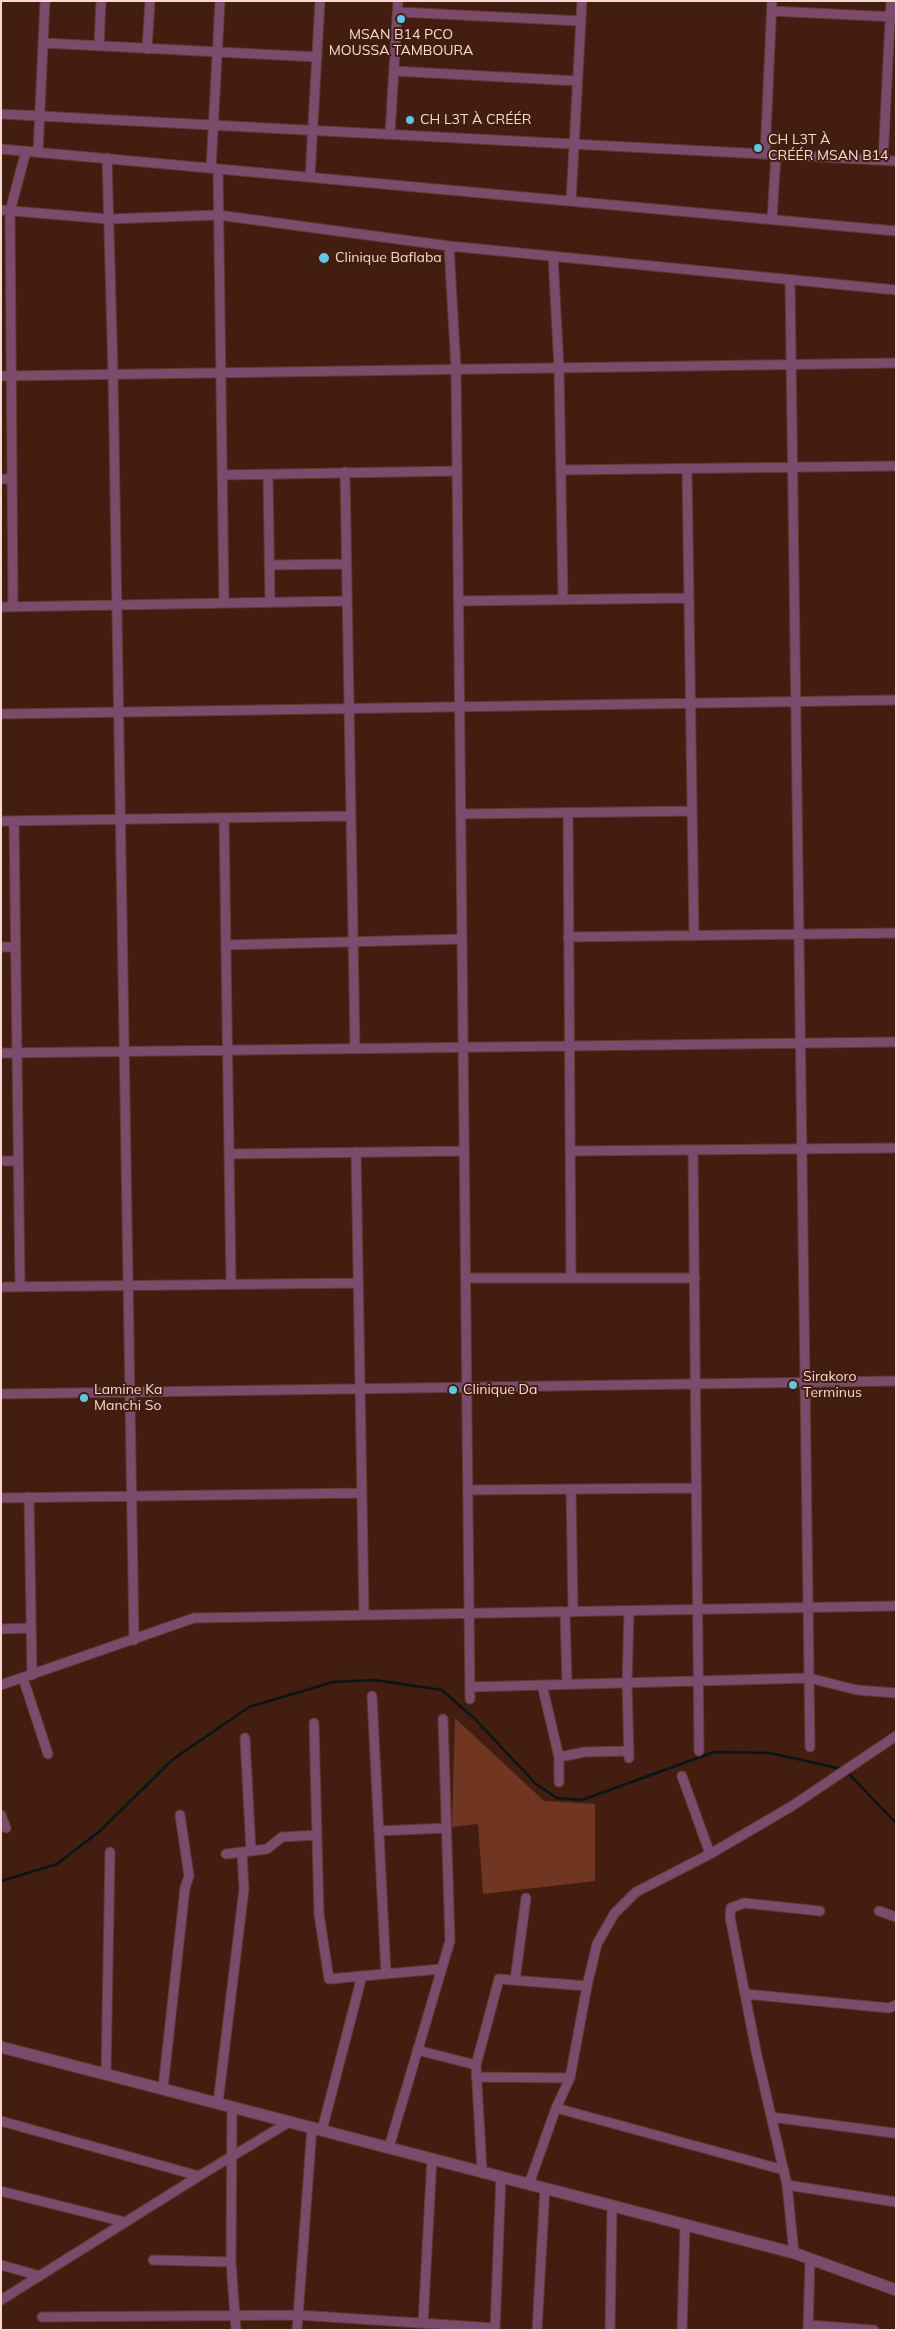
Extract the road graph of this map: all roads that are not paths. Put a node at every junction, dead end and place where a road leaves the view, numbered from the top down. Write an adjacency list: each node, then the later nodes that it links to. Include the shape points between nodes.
1 (45, 1): 13 (street)
2 (101, 1): 14 (street)
3 (150, 1): 15 (street)
4 (220, 1): 16 (street)
5 (320, 1): 17 (street)
6 (398, 1): 10 (street)
7 (582, 1): 12 (street)
8 (891, 1): 11 (street)
9 (772, 6): 11 (street); 29 (street)
10 (398, 12): 12 (street); 18 (street)
11 (893, 17): 32 (street)
12 (581, 21): 19 (street)
13 (43, 43): 14 (street); 21 (street)
14 (99, 46): 15 (street)
15 (147, 48): 16 (street)
16 (217, 52): 17 (street); 22 (street)
17 (317, 57): 23 (street)
18 (394, 70): 19 (street); 24 (street)
19 (578, 81): 25 (street)
20 (1, 114): 21 (street)
21 (40, 116): 22 (street); 28 (street)
22 (213, 125): 23 (street); 34 (street)
23 (313, 130): 24 (street); 35 (street)
24 (390, 134): 25 (street)
25 (574, 144): 29 (street); 36 (street)
26 (1, 149): 27 (street)
27 (26, 151): 28 (street); 37 (street)
28 (38, 152): 31 (street)
29 (765, 154): 30 (street)
30 (776, 155): 32 (street); 40 (street)
31 (108, 158): 34 (street); 39 (street)
32 (883, 160): 33 (street)
33 (896, 161)
34 (214, 168): 35 (street); 38 (street)
35 (310, 177): 36 (street)
36 (571, 201): 40 (street)
37 (6, 211): 39 (street); 44 (street)
38 (218, 215): 39 (street); 42 (street); 51 (street)
39 (109, 219): 52 (street)
40 (772, 219): 41 (street)
41 (896, 231)
42 (449, 246): 43 (street); 50 (street)
43 (553, 256): 45 (street); 49 (street)
44 (6, 269): 53 (street)
45 (790, 280): 46 (street); 48 (street)
46 (896, 290)
47 (896, 363): 48 (street)
48 (791, 365): 49 (street); 56 (street)
49 (559, 368): 50 (street); 59 (street)
50 (456, 369): 51 (street); 58 (street)
51 (220, 372): 52 (street); 62 (street)
52 (113, 374): 53 (street); 75 (street)
53 (11, 375): 54 (street); 63 (street)
54 (1, 376)
55 (896, 466): 56 (street)
56 (792, 468): 57 (street); 79 (street)
57 (687, 469): 59 (street); 69 (street)
58 (457, 470): 60 (street); 72 (street)
59 (561, 470): 70 (street)
60 (345, 472): 61 (street); 67 (street)
61 (268, 474): 62 (street); 68 (street)
62 (222, 475): 73 (street)
63 (12, 479): 64 (street); 66 (street)
64 (1, 480)
65 (1, 528): 66 (street)
66 (12, 528): 77 (street)
67 (346, 564): 68 (street); 71 (street)
68 (269, 565): 74 (street)
69 (689, 598): 70 (street); 80 (street)
70 (563, 600): 72 (street)
71 (347, 601): 74 (street); 82 (street)
72 (459, 601): 81 (street)
73 (224, 603): 74 (street); 75 (street)
74 (270, 603)
75 (117, 605): 77 (street); 83 (street)
76 (1, 607): 77 (street)
77 (13, 607)
78 (896, 700): 79 (street)
79 (796, 702): 80 (street); 94 (street)
80 (690, 703): 81 (street); 85 (street)
81 (460, 707): 82 (street); 87 (street)
82 (349, 708): 83 (street); 88 (street)
83 (119, 712): 84 (street); 90 (street)
84 (1, 714)
85 (692, 811): 86 (street); 95 (street)
86 (568, 812): 87 (street); 96 (street)
87 (461, 814): 97 (street)
88 (351, 816): 89 (street); 98 (street)
89 (224, 818): 90 (street); 99 (street)
90 (121, 819): 91 (street); 108 (street)
91 (14, 820): 92 (street); 101 (street)
92 (1, 821)
93 (896, 933): 94 (street)
94 (799, 934): 95 (street); 103 (street)
95 (694, 936): 96 (street)
96 (568, 937): 104 (street)
97 (462, 939): 98 (street); 105 (street)
98 (353, 942): 99 (street); 106 (street)
99 (226, 945): 107 (street)
100 (1, 947): 101 (street)
101 (16, 947): 110 (street)
102 (896, 1042): 103 (street)
103 (800, 1043): 104 (street); 112 (street)
104 (569, 1046): 105 (street); 115 (street)
105 (463, 1048): 106 (street); 114 (street)
106 (355, 1049): 107 (street)
107 (228, 1050): 108 (street); 117 (street)
108 (124, 1052): 110 (street); 125 (street)
109 (1, 1053): 110 (street)
110 (17, 1053): 119 (street)
111 (896, 1148): 112 (street)
112 (802, 1149): 113 (street); 129 (street)
113 (693, 1150): 115 (street); 122 (street)
114 (464, 1151): 116 (street); 120 (street)
115 (570, 1151): 121 (street)
116 (356, 1152): 117 (street); 123 (street)
117 (229, 1154): 124 (street)
118 (1, 1161): 119 (street)
119 (18, 1161): 127 (street)
120 (466, 1278): 121 (street); 131 (street)
121 (571, 1278): 122 (street)
122 (694, 1278): 130 (street)
123 (358, 1283): 124 (street); 132 (street)
124 (231, 1284): 125 (street)
125 (128, 1286): 127 (street); 133 (street)
126 (1, 1287): 127 (street)
127 (20, 1287)
128 (896, 1380): 129 (street)
129 (805, 1382): 130 (street); 143 (street)
130 (696, 1383): 131 (street); 135 (street)
131 (467, 1387): 132 (street); 137 (street)
132 (360, 1388): 133 (street); 138 (street)
133 (130, 1392): 134 (street); 139 (street)
134 (1, 1394)
135 (697, 1488): 136 (street); 144 (street)
136 (572, 1489): 137 (street); 146 (street)
137 (468, 1490): 147 (street)
138 (362, 1493): 139 (street); 148 (street)
139 (132, 1496): 140 (street); 151 (street)
140 (30, 1497): 141 (street); 149 (street)
141 (1, 1498)
142 (896, 1606): 143 (street)
143 (808, 1608): 144 (street); 153 (street)
144 (698, 1610): 145 (street); 154 (street)
145 (629, 1611): 146 (street); 155 (street)
146 (569, 1612): 147 (street); 156 (street)
147 (469, 1614): 148 (street); 159 (street)
148 (364, 1615): 151 (street, via 194,1618)
149 (31, 1628): 150 (street); 152 (street)
150 (1, 1629)
151 (134, 1640): 152 (street)
152 (27, 1676): 157 (street); 169 (street)
153 (809, 1678): 154 (street); 160 (street, via 856,1690); 167 (street)
154 (699, 1681): 155 (street); 168 (street)
155 (627, 1683): 156 (street); 170 (street, via 629,1754 584,1752)
156 (567, 1684): 158 (street)
157 (1, 1685)
158 (542, 1685): 159 (street); 170 (street)
159 (470, 1687): 162 (street)
160 (896, 1693)
161 (372, 1696): 177 (street)
162 (470, 1699)
163 (443, 1719): 176 (street)
164 (314, 1723): 178 (street)
165 (896, 1736): 182 (street, via 792,1806)
166 (245, 1738): 180 (street)
167 (810, 1746)
168 (699, 1751)
169 (48, 1754)
170 (559, 1756): 172 (street)
171 (682, 1776): 182 (street)
172 (559, 1782)
173 (1, 1815): 175 (street)
174 (180, 1815): 200 (street, via 189,1876 185,1888)
175 (6, 1828)
176 (446, 1828): 177 (street); 187 (street, via 450,1941)
177 (379, 1830): 188 (street)
178 (316, 1836): 180 (street, via 282,1837 267,1849); 189 (street, via 318,1914 329,1979)
179 (110, 1852): 197 (street)
180 (246, 1852): 181 (street); 201 (street)
181 (226, 1854)
182 (710, 1854): 191 (street, via 636,1892 614,1914 597,1944)
183 (526, 1898): 190 (street)
184 (820, 1911): 192 (street, via 744,1903 731,1908)
185 (880, 1911): 186 (street)
186 (896, 1917)
187 (441, 1968): 188 (street); 195 (street)
188 (386, 1974): 189 (street)
189 (362, 1976): 207 (street)
190 (515, 1980): 191 (street); 196 (street, via 499,1979)
191 (587, 1986): 199 (street)
192 (745, 1994): 193 (street, via 888,2008); 204 (street)
193 (896, 2005)
194 (1, 2047): 197 (street)
195 (417, 2050): 196 (street); 209 (street)
196 (476, 2065): 198 (street)
197 (106, 2074): 200 (street)
198 (476, 2077): 199 (street); 213 (street)
199 (570, 2078): 203 (street)
200 (163, 2088): 201 (street)
201 (218, 2103): 202 (street)
202 (232, 2106): 206 (street); 210 (street)
203 (556, 2108): 212 (street); 216 (street)
204 (772, 2117): 208 (street); 212 (street)
205 (1, 2121): 214 (street)
206 (291, 2121): 207 (street); 210 (street)
207 (317, 2128): 209 (street); 233 (street)
208 (894, 2133)
209 (388, 2147): 211 (street)
210 (231, 2156): 214 (street); 227 (street)
211 (432, 2158): 213 (street); 235 (street)
212 (784, 2170): 217 (street)
213 (482, 2171): 215 (street)
214 (198, 2176): 222 (street)
215 (501, 2176): 216 (street); 237 (street)
216 (529, 2184): 218 (street)
217 (788, 2185): 220 (street); 224 (street)
218 (545, 2188): 221 (street); 240 (street)
219 (1, 2192): 222 (street)
220 (896, 2202)
221 (612, 2205): 223 (street); 241 (street)
222 (125, 2222): 229 (street)
223 (685, 2225): 224 (street); 242 (street)
224 (794, 2253): 225 (street)
225 (810, 2259): 230 (street); 236 (street)
226 (153, 2260): 227 (street)
227 (231, 2262): 232 (street)
228 (1, 2265): 229 (street)
229 (40, 2276): 231 (street)
230 (896, 2290)
231 (1, 2300)
232 (236, 2314): 233 (street); 234 (street); 238 (street)
233 (298, 2315): 235 (street); 239 (street)
234 (42, 2317)
235 (423, 2323): 237 (street)
236 (808, 2327): 243 (street)
237 (495, 2329)
238 (236, 2330)
239 (297, 2330)
240 (537, 2330)
241 (610, 2330)
242 (682, 2330)
243 (874, 2330)

